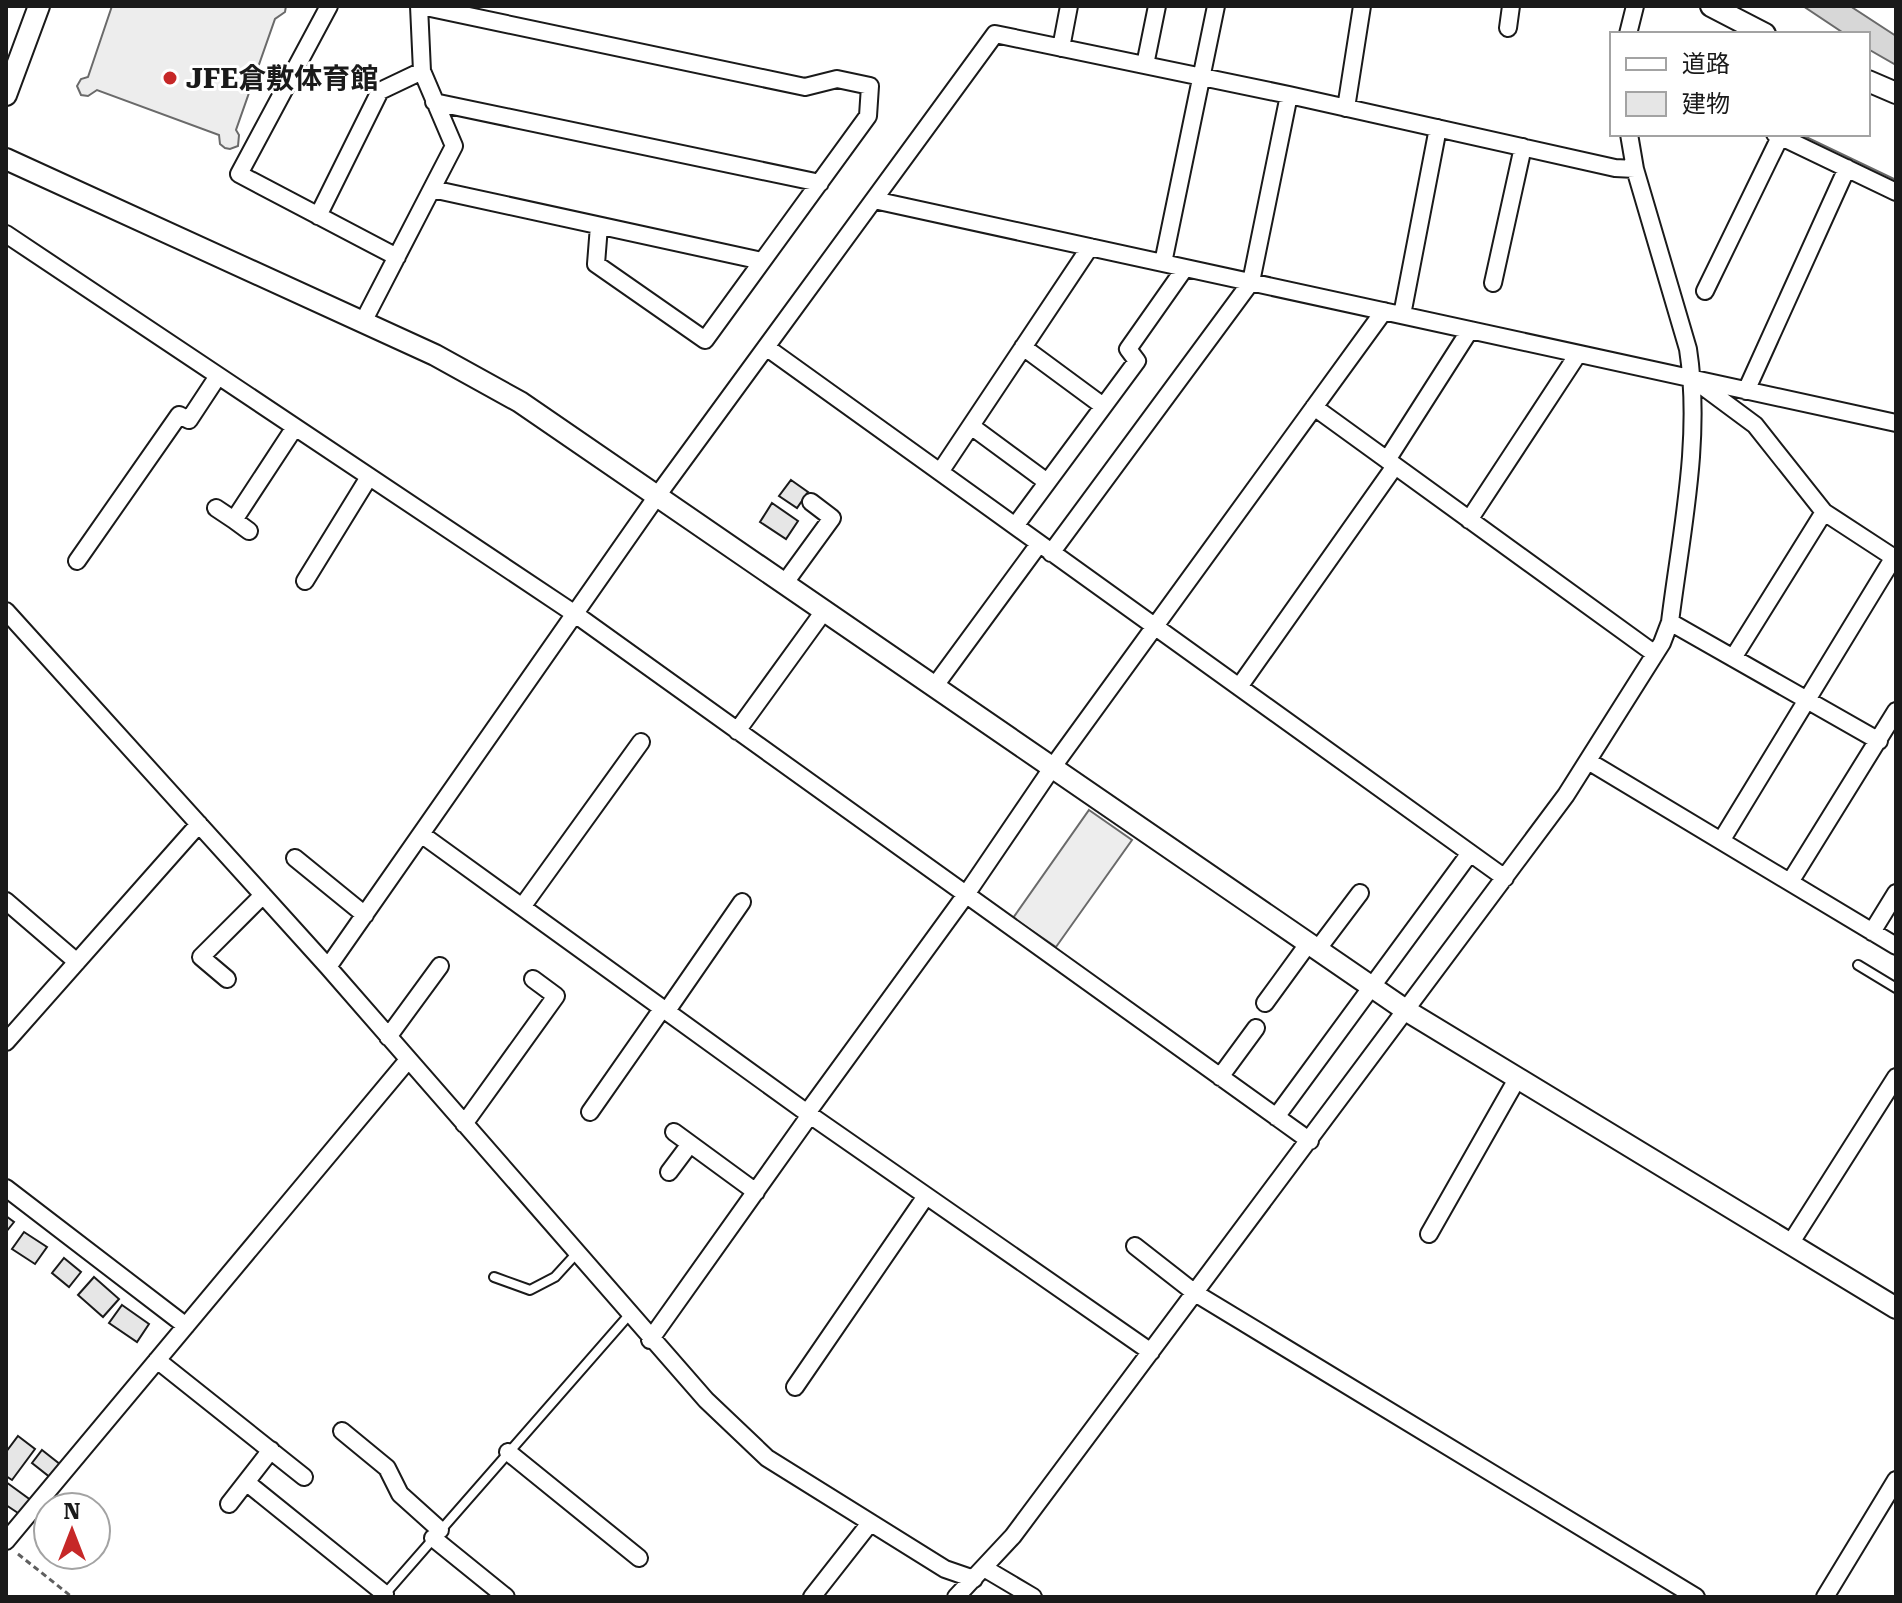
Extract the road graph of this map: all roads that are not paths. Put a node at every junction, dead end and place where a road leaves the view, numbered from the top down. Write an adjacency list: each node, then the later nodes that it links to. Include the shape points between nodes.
1 (39, 6): 20 (street)
2 (329, 6): 36 (street, via 239,174)
3 (420, 6): 16 (street); 32 (street, via 805,87 837,79 870,86 868,116)
4 (1069, 6): 14 (street)
5 (1157, 6): 15 (street)
6 (1216, 6): 17 (street)
7 (1362, 6): 23 (street)
8 (1511, 6): 11 (street)
9 (1635, 6): 12 (street)
10 (1711, 6): 13 (street)
11 (1508, 28)
12 (1628, 32)
13 (1761, 32)
14 (1061, 48): 15 (street); 35 (street, via 995,34)
15 (1145, 65): 17 (street)
16 (422, 71): 22 (street); 36 (street, via 380,91)
17 (1200, 77): 21 (street); 42 (street)
18 (1870, 82): 19 (street)
19 (1896, 93)
20 (6, 95)
21 (1289, 95): 23 (street); 44 (street)
22 (434, 102): 32 (street); 33 (street, via 454,146)
23 (1346, 108): 24 (street)
24 (1438, 128): 28 (street); 48 (street)
25 (1629, 136): 31 (street)
26 (1778, 136): 46 (street)
27 (1780, 136): 30 (street)
28 (1523, 147): 31 (street); 45 (street)
29 (6, 159): 49 (street)
30 (1847, 168): 34 (street); 56 (street)
31 (1635, 169): 55 (street)
32 (820, 183): 41 (street)
33 (432, 189): 37 (street); 40 (street)
34 (1896, 192)
35 (874, 200): 39 (street); 51 (street)
36 (318, 216): 40 (street)
37 (599, 226): 41 (street); 41 (street, via 596,264 705,340)
38 (6, 234): 54 (street)
39 (1090, 247): 42 (street); 52 (street)
40 (397, 257): 49 (street)
41 (762, 261)
42 (1163, 263): 43 (street)
43 (1185, 268): 44 (street); 57 (street, via 1128,349 1137,361)
44 (1251, 282): 47 (street); 74 (street)
45 (1493, 283)
46 (1705, 291)
47 (1384, 311): 48 (street); 58 (street)
48 (1402, 315): 50 (street)
49 (363, 322): 66 (street, via 520,402)
50 (1470, 330): 53 (street); 62 (street)
51 (766, 347): 63 (street); 66 (street)
52 (1023, 347): 57 (street); 60 (street)
53 (1578, 354): 55 (street); 71 (street)
54 (218, 376): 61 (street); 76 (street, via 189,420 179,415)
55 (1693, 379): 56 (street); 69 (street, via 1755,425); 82 (street, via 1694,425)
56 (1746, 391): 59 (street)
57 (1103, 406): 65 (street)
58 (1314, 407): 62 (street); 83 (street)
59 (1896, 423)
60 (971, 426): 63 (street); 65 (street)
61 (295, 427): 64 (street); 70 (street)
62 (1391, 463): 71 (street); 87 (street)
63 (940, 472): 72 (street)
64 (369, 477): 77 (street); 81 (street)
65 (1047, 482): 72 (street)
66 (657, 496): 78 (street); 81 (street)
67 (811, 502): 78 (street, via 832,518)
68 (216, 508): 70 (street)
69 (1824, 512): 75 (street); 85 (street)
70 (234, 520): 73 (street)
71 (1469, 520): 84 (street)
72 (1015, 526): 74 (street)
73 (249, 531)
74 (1045, 548): 83 (street); 86 (street)
75 (1895, 558): 88 (street)
76 (77, 561)
77 (305, 581)
78 (784, 584): 80 (street)
79 (6, 611): 95 (street)
80 (824, 611): 86 (street); 90 (street)
81 (575, 614): 90 (street); 96 (street)
82 (1670, 622): 84 (street); 85 (street)
83 (1155, 627): 87 (street); 94 (street)
84 (1655, 654): 93 (street)
85 (1733, 658): 88 (street)
86 (934, 687): 94 (street)
87 (1239, 687): 98 (street)
88 (1807, 700): 91 (street); 97 (street)
89 (1896, 711): 91 (street)
90 (737, 731): 105 (street)
91 (1879, 741): 101 (street)
92 (641, 742): 108 (street)
93 (1588, 761): 97 (street); 100 (street)
94 (1052, 768): 105 (street); 112 (street)
95 (199, 824): 104 (street); 113 (street)
96 (421, 834): 108 (street); 109 (street)
97 (1721, 841): 101 (street)
98 (1470, 853): 100 (street); 119 (street)
99 (295, 858): 109 (street)
100 (1505, 878): 123 (street)
101 (1790, 882): 110 (street)
102 (1360, 893): 112 (street)
103 (1896, 893): 110 (street)
104 (263, 895): 116 (street); 117 (street, via 201,957)
105 (965, 896): 128 (street); 132 (street)
106 (6, 901): 113 (street)
107 (742, 902): 122 (street)
108 (522, 907): 122 (street)
109 (365, 915): 116 (street)
110 (1872, 932): 111 (street)
111 (1896, 946)
112 (1313, 947): 119 (street); 121 (street)
113 (77, 962): 126 (street)
114 (1858, 965): 120 (lane)
115 (440, 966): 125 (street)
116 (328, 967): 125 (street)
117 (227, 979)
118 (533, 979): 134 (street, via 556,996)
119 (1373, 988): 123 (street); 133 (street)
120 (1896, 988)
121 (1265, 1003)
122 (664, 1010): 131 (street); 132 (street)
123 (1407, 1011): 130 (street); 136 (street)
124 (1256, 1028): 128 (street)
125 (388, 1037): 127 (street)
126 (6, 1042)
127 (408, 1060): 134 (street); 150 (street)
128 (1220, 1077): 133 (street)
129 (1896, 1077): 143 (street)
130 (1517, 1079): 142 (street); 143 (street)
131 (590, 1112)
132 (809, 1114): 140 (street); 141 (street)
133 (1276, 1117): 136 (street)
134 (464, 1124): 145 (street)
135 (674, 1132): 137 (street)
136 (1310, 1141): 147 (street)
137 (690, 1144): 138 (street); 140 (street)
138 (669, 1172)
139 (6, 1188): 150 (street)
140 (756, 1192): 151 (street)
141 (926, 1196): 152 (street); 154 (street)
142 (1429, 1234)
143 (1790, 1244): 148 (street)
144 (1135, 1246): 147 (street)
145 (576, 1254): 146 (lane, via 555,1277 530,1290); 149 (street)
146 (494, 1277)
147 (1195, 1293): 152 (street); 172 (street)
148 (1896, 1308)
149 (629, 1315): 151 (street); 157 (lane)
150 (186, 1326): 153 (street)
151 (650, 1340): 162 (street, via 767,1458)
152 (1151, 1352): 166 (street)
153 (157, 1360): 156 (street); 164 (street)
154 (795, 1387)
155 (342, 1431): 163 (street, via 387,1468 400,1494)
156 (271, 1450): 158 (street); 160 (street)
157 (508, 1452): 163 (lane); 165 (street)
158 (304, 1477)
159 (1896, 1480): 173 (street)
160 (246, 1482): 161 (street); 167 (street)
161 (229, 1504)
162 (870, 1523): 166 (street, via 945,1569); 169 (street)
163 (437, 1534): 167 (lane); 168 (street)
164 (12, 1547)
165 (639, 1558)
166 (979, 1574): 170 (street); 171 (street)
167 (384, 1596)
168 (506, 1597)
169 (812, 1597)
170 (956, 1597)
171 (1033, 1597)
172 (1696, 1597)
173 (1825, 1597)

